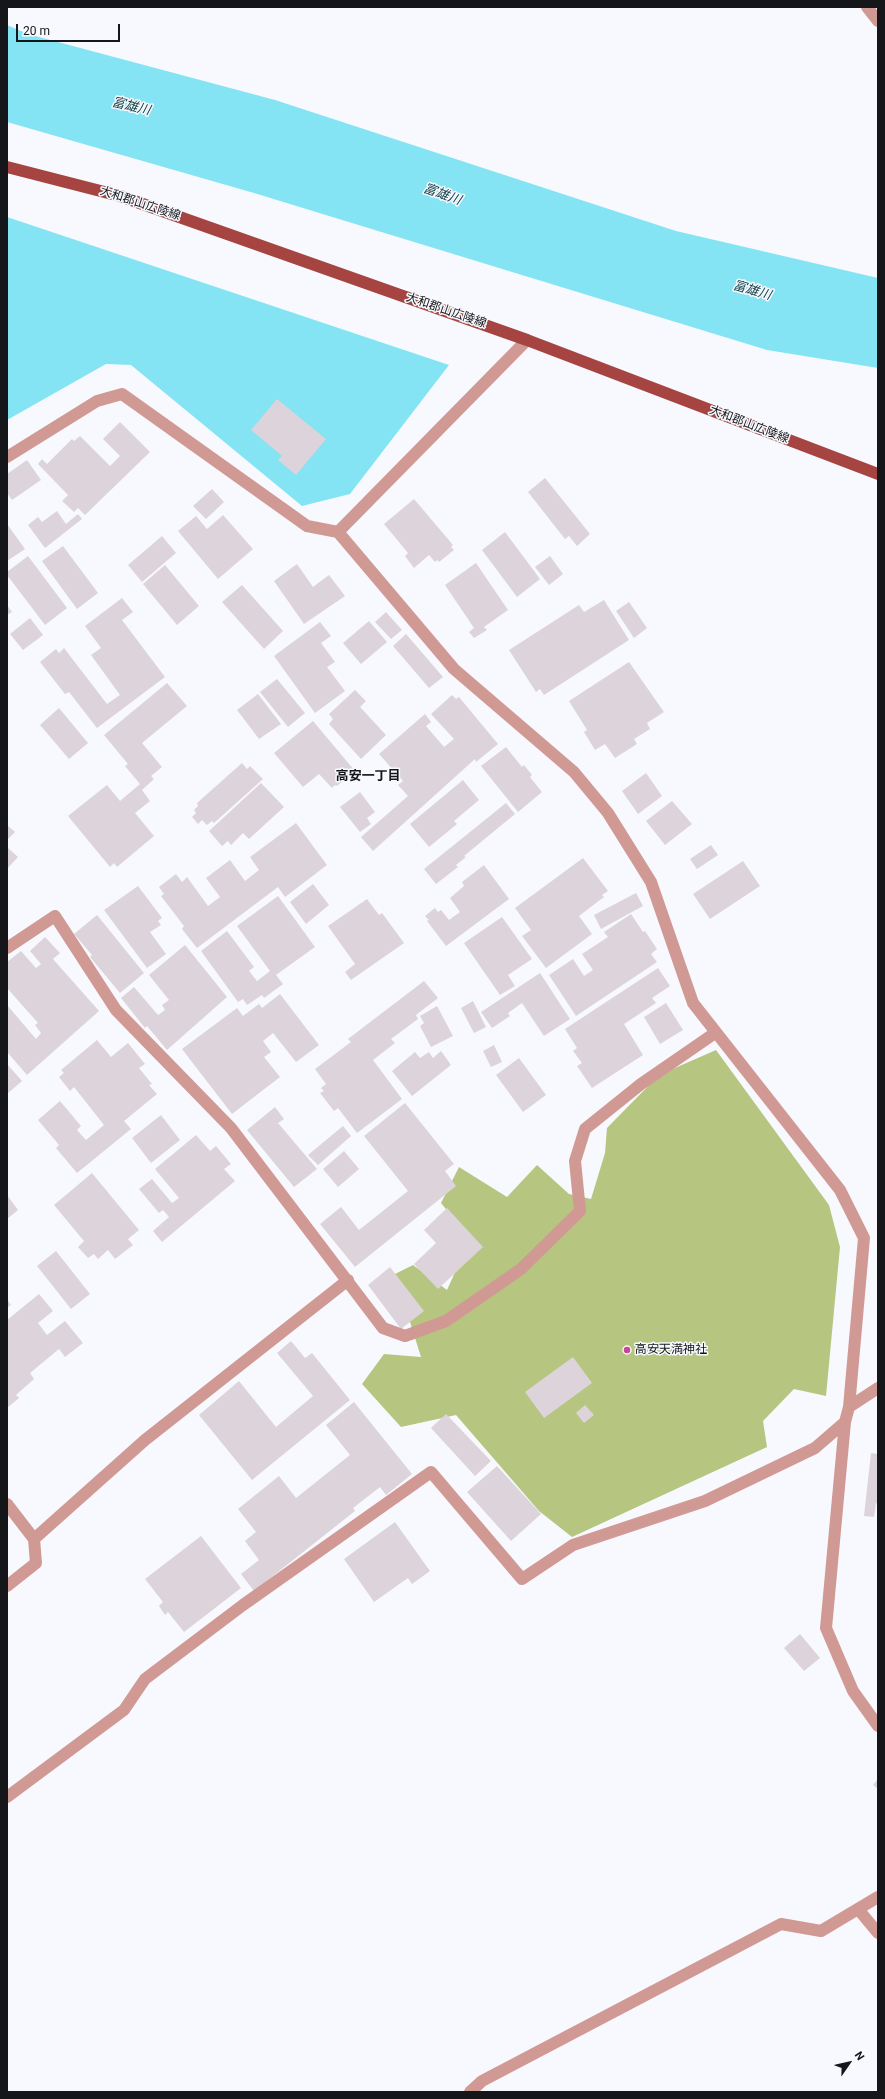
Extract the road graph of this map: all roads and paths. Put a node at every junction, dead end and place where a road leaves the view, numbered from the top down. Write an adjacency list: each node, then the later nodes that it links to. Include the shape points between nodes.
1 (867, 7): 2 (street)
2 (878, 21)
3 (7, 168): 4 (main road, 大和郡山広陵線, via 120,196)
4 (527, 340): 6 (main road, 大和郡山広陵線); 7 (street)
5 (7, 456): 7 (street, via 98,401 122,394 307,526)
6 (878, 474)
7 (338, 532): 9 (street, via 454,669 574,772 608,813 651,882 693,1003)
8 (7, 948): 10 (street, via 55,916 116,1010 231,1128)
9 (715, 1033): 10 (street, via 641,1084 585,1129 575,1161 580,1211 521,1269 446,1322 405,1336 383,1328); 12 (street, via 840,1190 864,1238)
10 (348, 1280): 15 (street, via 145,1440)
11 (878, 1388): 12 (street)
12 (849, 1407): 13 (street)
13 (845, 1422): 17 (street, via 826,1628 853,1691); 18 (street, via 815,1448 705,1501 573,1545 522,1579 431,1472 243,1605 145,1679 124,1710)
14 (7, 1504): 15 (street)
15 (34, 1539): 16 (street, via 36,1563)
16 (7, 1586)
17 (878, 1726)
18 (7, 1797)
19 (878, 1897): 20 (street)
20 (858, 1909): 21 (street); 22 (street, via 821,1931 781,1924 482,2081)
21 (878, 1932)
22 (470, 2092)

